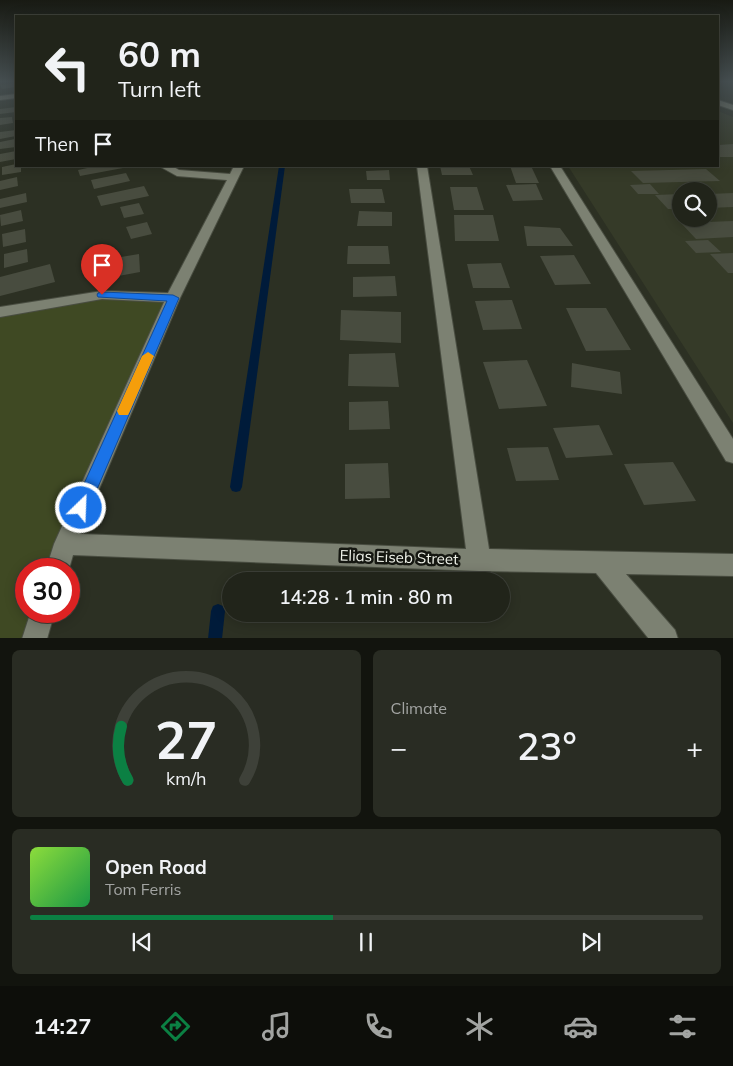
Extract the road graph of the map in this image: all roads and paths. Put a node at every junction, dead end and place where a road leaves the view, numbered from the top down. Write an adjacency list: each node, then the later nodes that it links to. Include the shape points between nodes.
1 (166, 167): 4 (street, via 177,173)
2 (422, 167): 10 (street)
3 (555, 167): 7 (street)
4 (237, 172): 5 (street)
5 (173, 298): 6 (street, via 102,295); 8 (street)
6 (0, 312)
7 (733, 455)
8 (65, 544): 9 (street); 10 (street, Elias Eiseb Street)
9 (61, 558)
10 (479, 560): 11 (street, Elias Eiseb Street)
11 (602, 562): 12 (street, Elias Eiseb Street); 15 (street)
12 (733, 565)
13 (39, 623): 14 (street)
14 (34, 638)
15 (666, 638)

